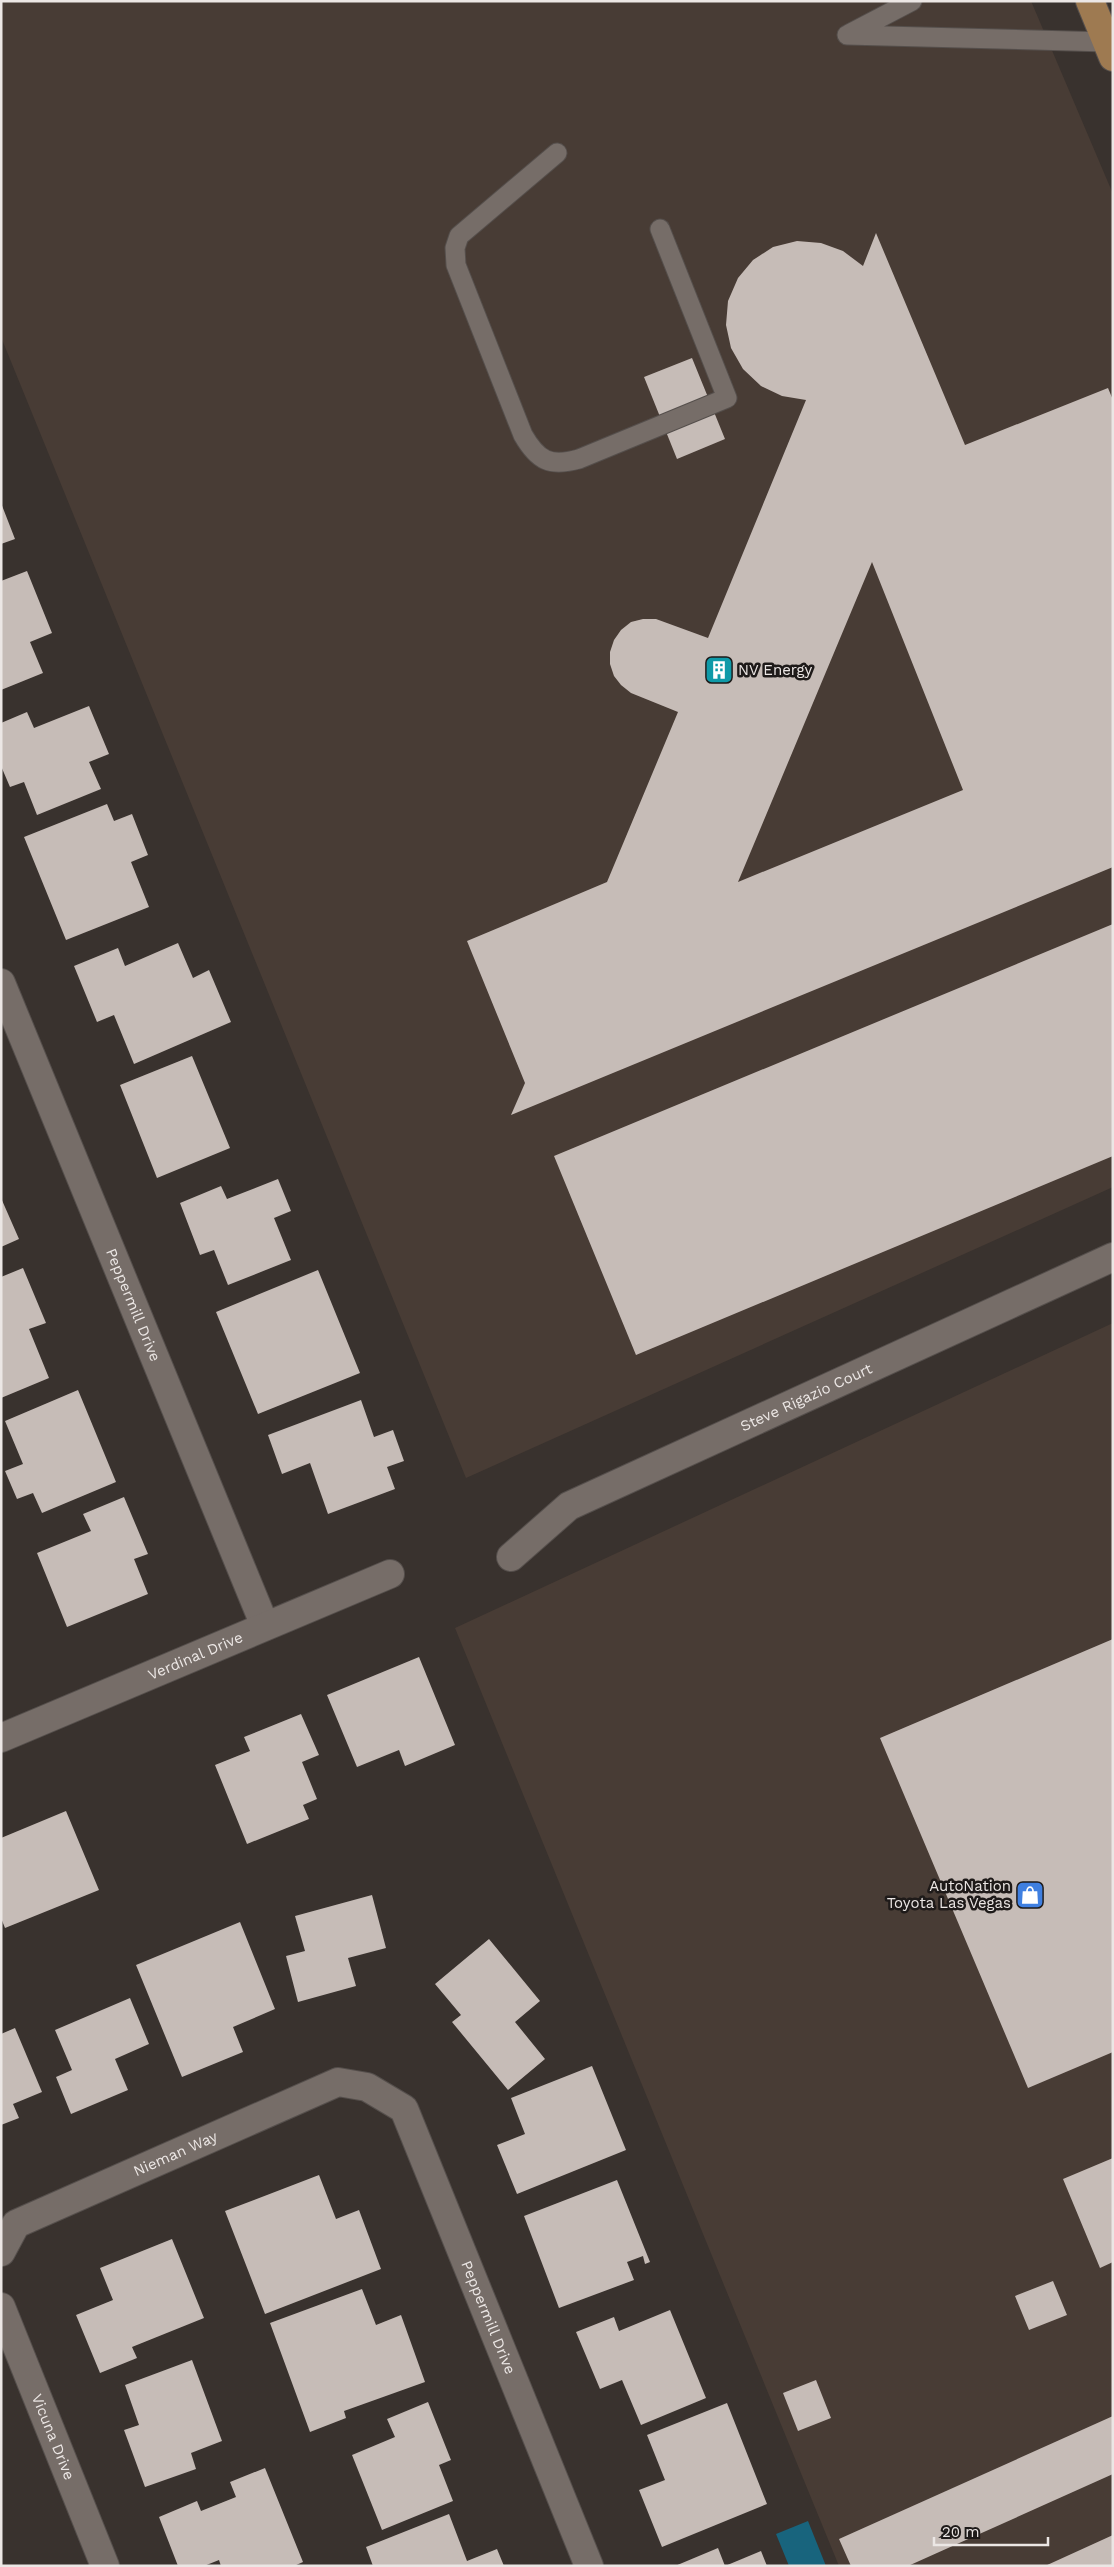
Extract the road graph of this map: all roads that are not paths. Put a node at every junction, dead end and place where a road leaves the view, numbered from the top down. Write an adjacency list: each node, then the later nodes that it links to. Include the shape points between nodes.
1 (912, 1): 3 (lane, via 847,35)
2 (1090, 1): 3 (main road)
3 (1111, 47)
4 (557, 153): 5 (lane, via 459,236 455,248 456,265 523,435 531,449 546,461 561,464 579,459 727,398)
5 (660, 229)
6 (1, 983): 10 (street, Peppermill Drive)
7 (1113, 1257): 8 (street, Steve Rigazio Court, via 569,1506)
8 (511, 1557)
9 (390, 1574): 10 (street, Verdinal Drive)
10 (266, 1626): 11 (street, Verdinal Drive)
11 (1, 1738)
12 (367, 2087): 13 (street, Nieman Way, via 338,2082 16,2224); 16 (street, Peppermill Drive, via 404,2109)
13 (1, 2252)
14 (1, 2307): 15 (street, Vicuna Drive)
15 (105, 2566)
16 (589, 2566)

